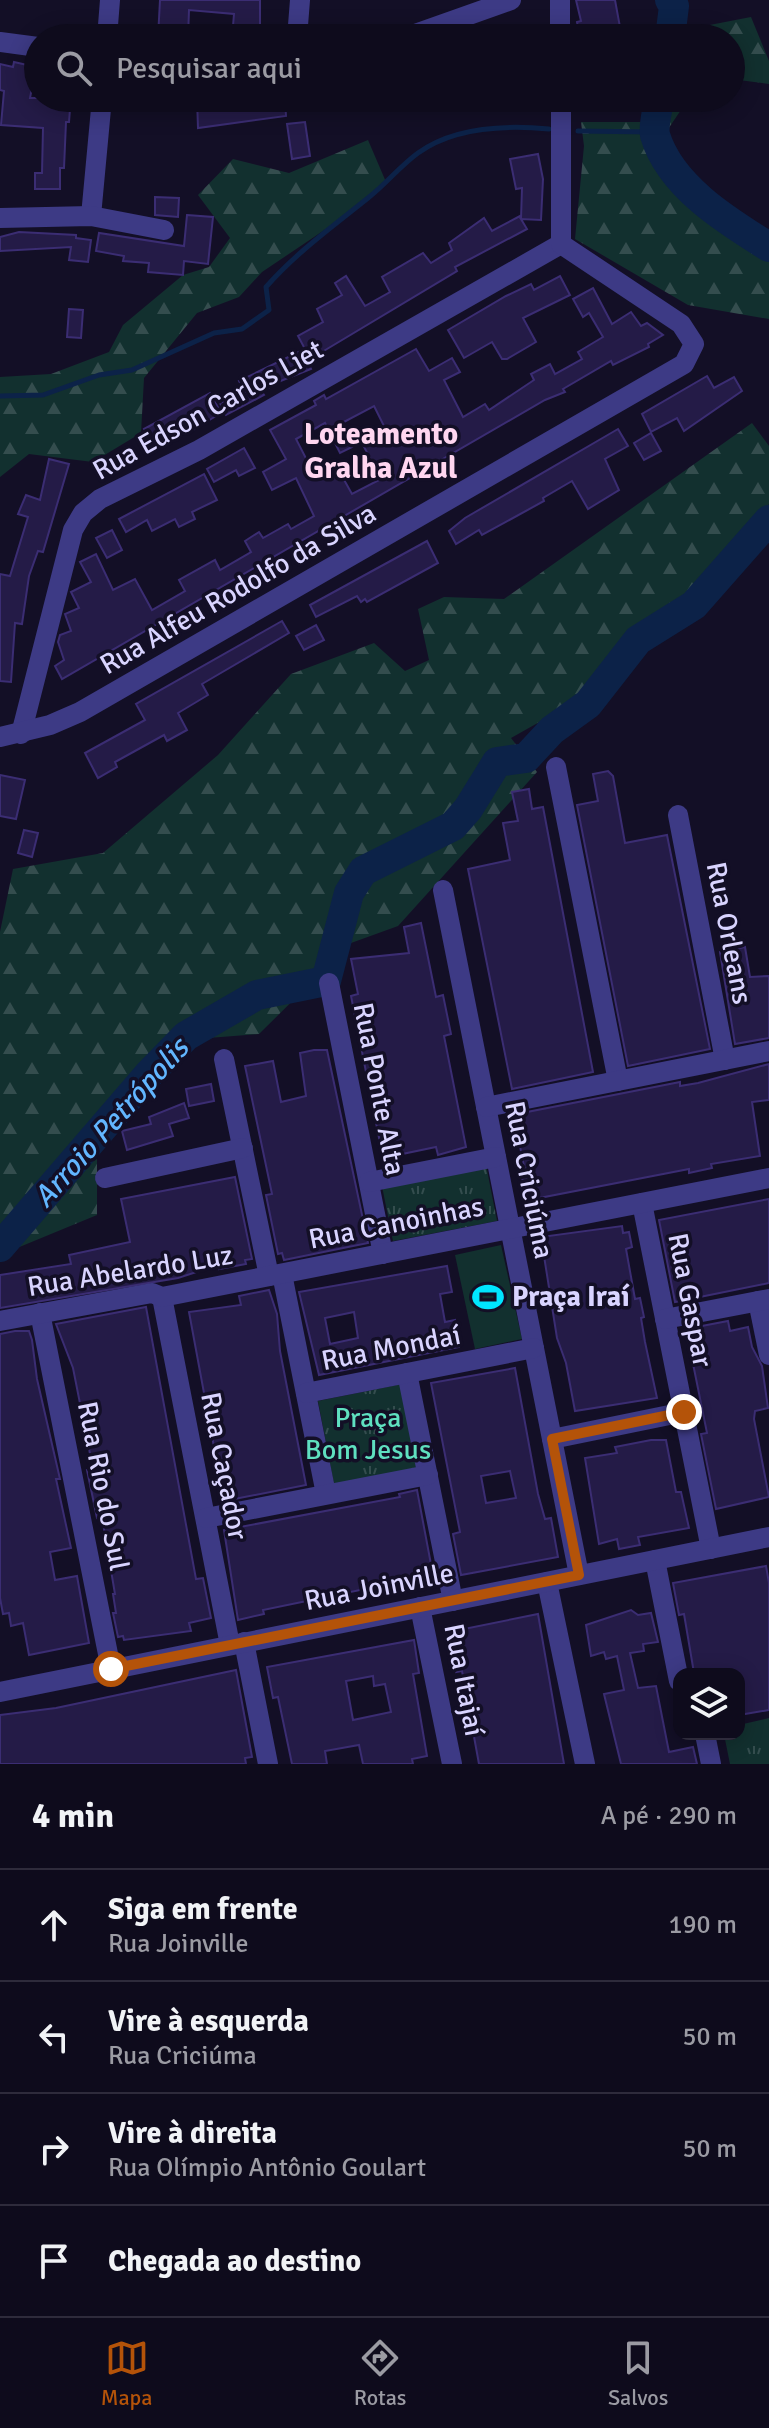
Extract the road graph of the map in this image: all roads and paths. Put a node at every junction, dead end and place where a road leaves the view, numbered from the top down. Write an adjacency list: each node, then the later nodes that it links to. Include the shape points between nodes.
1 (110, 0): 5 (street)
2 (300, 0): 6 (street)
3 (511, 0): 7 (street)
4 (560, 0): 8 (street)
5 (108, 24)
6 (298, 24)
7 (443, 24)
8 (560, 24)
9 (0, 42): 10 (street)
10 (24, 45)
11 (101, 112): 13 (street)
12 (561, 112): 16 (street)
13 (91, 216): 14 (street); 15 (street)
14 (0, 218)
15 (164, 230)
16 (561, 244): 17 (street, Rua Edson Carlos Liet, via 83,513 73,530); 17 (street, Rua Alfeu Rodolfo da Silva, via 681,324 694,344 692,355 673,372 80,712)
17 (21, 734): 18 (street, Rua Alfeu Rodolfo da Silva)
18 (0, 737)
19 (556, 767): 26 (street)
20 (678, 815): 25 (street, Rua Orleans)
21 (443, 890): 27 (street, Rua Criciúma)
22 (329, 983): 32 (street, Rua Ponte Alta)
23 (769, 1051): 25 (street)
24 (224, 1059): 28 (street)
25 (725, 1060): 26 (street)
26 (618, 1081): 27 (street)
27 (486, 1107): 29 (street, Rua Criciúma)
28 (243, 1148): 30 (street); 36 (street)
29 (496, 1157): 32 (street); 34 (street, Rua Criciúma)
30 (105, 1178)
31 (769, 1178): 33 (street, Rua Canoinhas)
32 (369, 1182): 35 (street, Rua Ponte Alta)
33 (642, 1203): 34 (street, Rua Canoinhas); 40 (street, Rua Gaspar)
34 (510, 1229): 35 (street, Rua Canoinhas); 42 (street, Rua Criciúma)
35 (383, 1254): 36 (street, Rua Canoinhas)
36 (276, 1275): 37 (street, Rua Abelardo Luz); 45 (street)
37 (162, 1297): 39 (street, Rua Abelardo Luz, via 152,1293); 50 (street, Rua Caçador)
38 (763, 1300): 40 (street); 43 (street)
39 (40, 1313): 41 (street, Rua Abelardo Luz); 60 (street, Rua Rio do Sul)
40 (665, 1319): 46 (street, Rua Gaspar)
41 (0, 1321)
42 (534, 1348): 44 (street, Rua Mondaí); 47 (street, Rua Criciúma)
43 (769, 1355)
44 (407, 1373): 45 (street, Rua Mondaí); 48 (street)
45 (306, 1393): 49 (street)
46 (684, 1412): 47 (street); 52 (street, Rua Gaspar)
47 (552, 1439): 54 (street, Rua Criciúma)
48 (428, 1475): 49 (street); 56 (street)
49 (326, 1494): 50 (street)
50 (206, 1518): 58 (street, Rua Caçador)
51 (769, 1539): 52 (street, Rua Joinville)
52 (711, 1549): 53 (street, Rua Joinville)
53 (655, 1560): 54 (street, Rua Joinville); 59 (street)
54 (579, 1575): 55 (street, Rua Joinville)
55 (547, 1582): 56 (street, Rua Joinville); 65 (street)
56 (453, 1601): 57 (street, Rua Joinville)
57 (420, 1607): 58 (street, Rua Joinville); 64 (street, Rua Itajaí)
58 (237, 1644): 60 (street, Rua Joinville); 63 (street, Rua Caçador)
59 (676, 1668)
60 (111, 1669): 61 (street, Rua Joinville)
61 (0, 1690)
62 (705, 1740): 66 (street)
63 (268, 1764)
64 (452, 1764)
65 (585, 1764)
66 (711, 1764)

